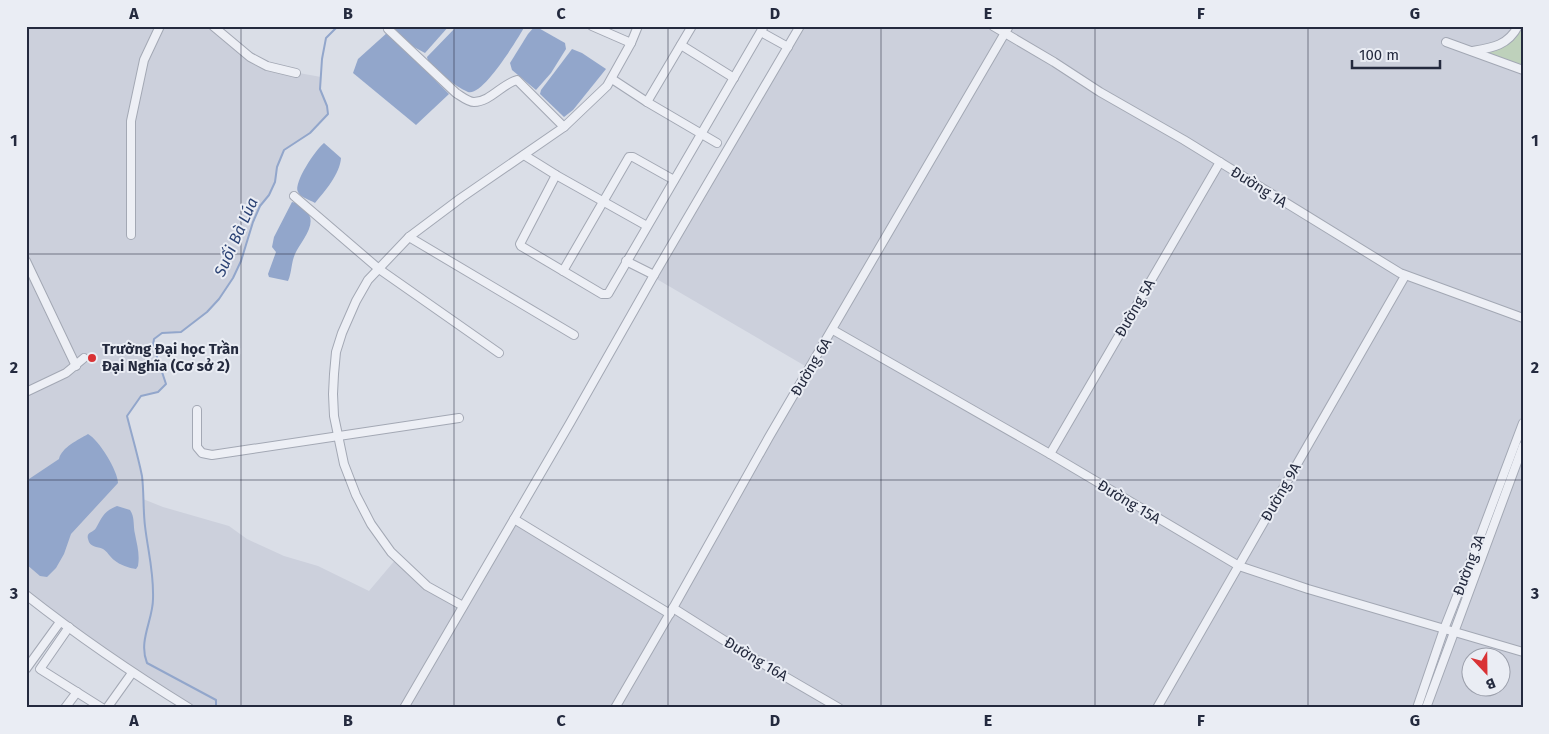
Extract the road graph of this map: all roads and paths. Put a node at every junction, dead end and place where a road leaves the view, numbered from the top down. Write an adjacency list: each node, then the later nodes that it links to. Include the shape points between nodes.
1 (160, 26): 32 (street, via 144,60 131,121)
2 (213, 26): 18 (street, via 250,57 267,66)
3 (592, 26): 13 (street)
4 (638, 26): 13 (street)
5 (692, 26): 14 (street)
6 (800, 26): 15 (street)
7 (993, 26): 11 (street, Đường 1A)
8 (1518, 26): 16 (street, via 1502,44)
9 (388, 29): 22 (street, via 466,99 474,102 491,96 517,80)
10 (763, 29): 15 (street); 19 (street)
11 (1007, 30): 26 (street, Đường 1A, via 1100,92); 42 (street, Đường 6A)
12 (1446, 42): 16 (street)
13 (631, 43): 20 (street)
14 (681, 45): 19 (street); 21 (street)
15 (788, 48): 39 (street)
16 (1471, 52): 17 (street)
17 (1523, 70)
18 (296, 73)
19 (734, 78): 23 (street)
20 (612, 79): 21 (street); 22 (street)
21 (647, 102): 23 (street)
22 (564, 127): 25 (street)
23 (701, 134): 24 (street); 28 (street)
24 (716, 142)
25 (524, 155): 27 (street); 33 (street)
26 (1220, 162): 40 (street, Đường 1A); 53 (street, Đường 5A)
27 (556, 176): 30 (street); 38 (street, via 520,244)
28 (674, 180): 30 (street, via 631,157); 31 (street)
29 (294, 196): 36 (street)
30 (603, 201): 31 (street); 38 (street)
31 (648, 226): 35 (street)
32 (131, 235)
33 (409, 237): 36 (street); 43 (street)
34 (26, 261): 37 (street)
35 (626, 261): 38 (street, via 608,294 602,294); 39 (street)
36 (379, 269): 44 (street); 51 (street, via 368,280 356,301 336,352 332,394)
37 (28, 271): 46 (street)
38 (563, 271)
39 (654, 275): 54 (street)
40 (1405, 276): 41 (street, Đường 1A); 55 (street, Đường 9A)
41 (1523, 318)
42 (833, 330): 53 (street, Đường 15A); 58 (street, Đường 6A)
43 (574, 335)
44 (499, 353)
45 (84, 358): 46 (street)
46 (76, 366): 47 (street)
47 (26, 392)
48 (197, 410): 51 (street, via 197,447 202,453)
49 (459, 418): 51 (street)
50 (1523, 423): 61 (street, Đường 3A)
51 (338, 436): 57 (street, via 356,495 391,552 427,586)
52 (1523, 446): 62 (street, Đường 3A)
53 (1050, 454): 55 (street, Đường 15A)
54 (514, 519): 57 (street); 58 (street, Đường 16A)
55 (1239, 566): 61 (street, Đường 15A); 75 (street, Đường 9A)
56 (26, 595): 59 (street)
57 (463, 606): 72 (street)
58 (672, 611): 73 (street, Đường 6A); 74 (street, Đường 16A)
59 (60, 622): 60 (street); 64 (street)
60 (68, 628): 65 (street); 66 (street)
61 (1444, 629): 62 (street, Đường 15A); 76 (street, Đường 3A)
62 (1453, 633): 63 (street); 77 (street, Đường 3A)
63 (1523, 652)
64 (28, 666): 65 (street)
65 (40, 669): 67 (street)
66 (132, 673): 70 (street); 71 (street)
67 (77, 692): 68 (street); 69 (street)
68 (65, 708)
69 (102, 708)
70 (108, 708)
71 (189, 708)
72 (404, 708)
73 (614, 708)
74 (839, 708)
75 (1157, 708)
76 (1417, 708)
77 (1426, 708)

